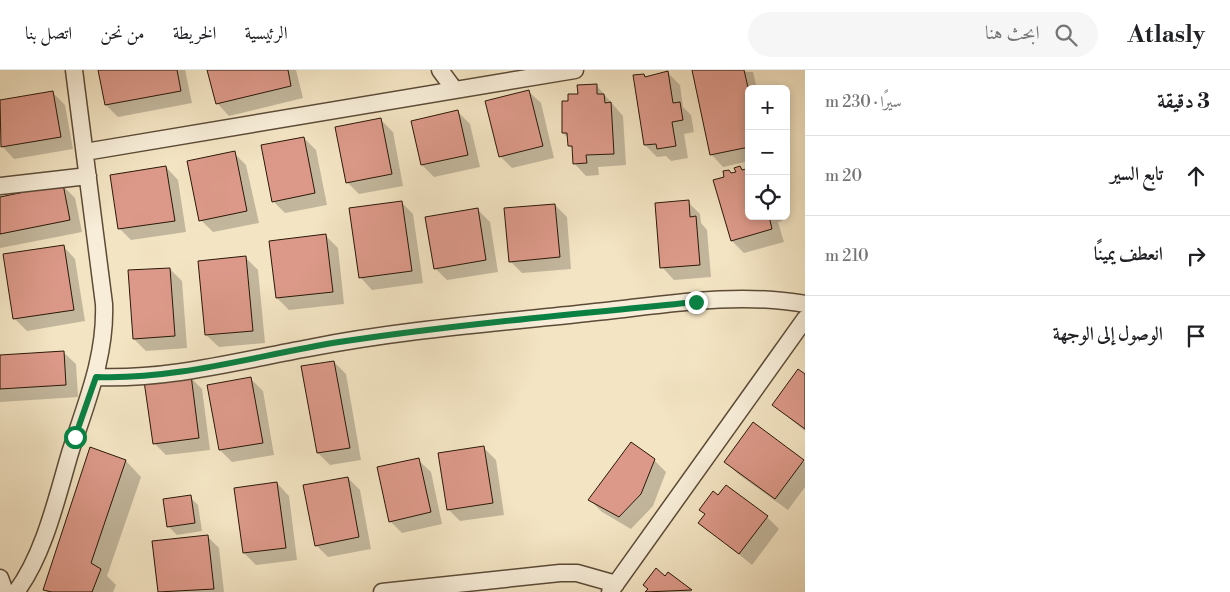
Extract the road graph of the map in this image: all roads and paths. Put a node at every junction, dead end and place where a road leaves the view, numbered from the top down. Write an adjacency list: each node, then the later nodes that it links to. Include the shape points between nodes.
1 (74, 70): 5 (street)
2 (440, 70): 4 (street)
3 (575, 70): 4 (street)
4 (454, 89): 5 (street)
5 (85, 152): 6 (street)
6 (88, 176): 7 (street); 10 (street, via 104,304 104,332)
7 (0, 186)
8 (805, 304): 10 (street, via 739,299 659,306 387,335 154,375)
9 (805, 319): 12 (street)
10 (96, 377): 14 (street, via 35,559)
11 (0, 578): 13 (street)
12 (613, 588): 15 (street, via 577,573 560,573)
13 (4, 592)
14 (16, 592)
15 (382, 592)

